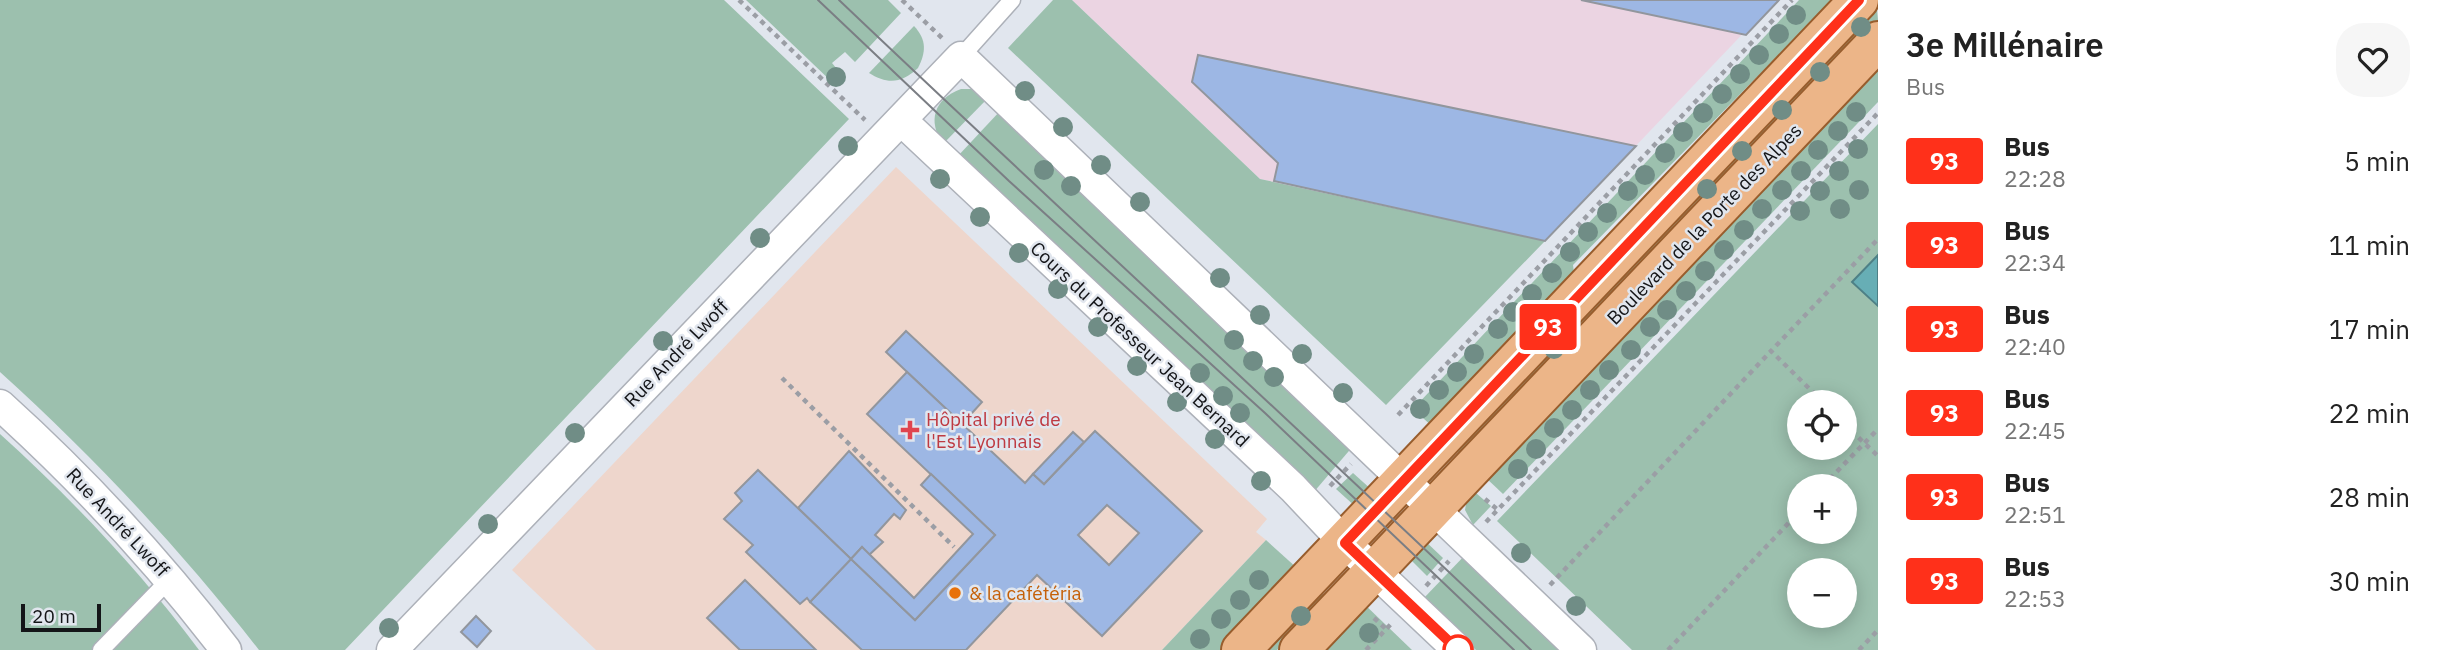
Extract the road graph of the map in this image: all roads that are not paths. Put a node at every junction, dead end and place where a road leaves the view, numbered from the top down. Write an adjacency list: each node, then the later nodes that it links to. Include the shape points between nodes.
1 (1012, 0): 4 (lane)
2 (1859, 0): 7 (main road)
3 (1878, 41): 8 (main road, Boulevard de la Porte des Alpes)
4 (953, 48): 5 (street, Rue André Lwoff); 7 (street)
5 (892, 129): 9 (street, Cours du Professeur Jean Bernard, via 1311,507); 14 (street, Rue André Lwoff)
6 (0, 405): 11 (street, Rue André Lwoff, via 60,460)
7 (1404, 478): 8 (street); 9 (main road)
8 (1436, 508): 10 (main road, Boulevard de la Porte des Alpes); 18 (street)
9 (1345, 543): 10 (street, Cours du Professeur Jean Bernard); 15 (main road)
10 (1376, 573): 16 (main road, Boulevard de la Porte des Alpes); 17 (street, Cours du Professeur Jean Bernard)
11 (170, 578): 12 (lane); 13 (street, Rue André Lwoff)
12 (101, 650)
13 (226, 650)
14 (392, 650)
15 (1241, 650)
16 (1299, 650)
17 (1458, 650)
18 (1581, 650)

